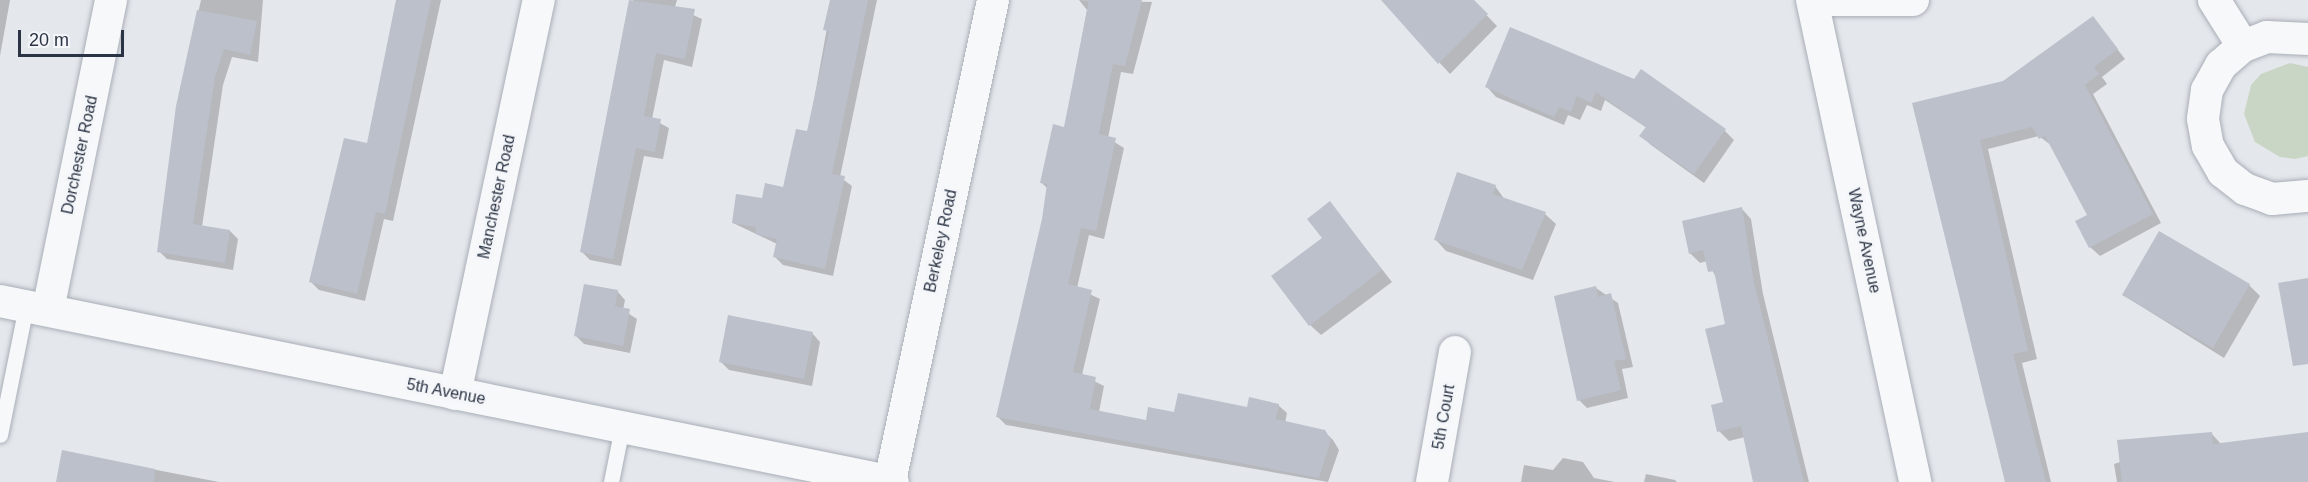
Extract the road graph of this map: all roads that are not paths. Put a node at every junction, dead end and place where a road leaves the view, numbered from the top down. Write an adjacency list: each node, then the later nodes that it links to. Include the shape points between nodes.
1 (111, 0): 10 (street, Dorchester Road)
2 (539, 0): 12 (street, Manchester Road)
3 (993, 0): 16 (street, Berkeley Road)
4 (1814, 0): 5 (street); 18 (street, Wayne Avenue)
5 (1913, 0)
6 (2214, 0): 8 (street)
7 (2308, 39): 8 (street, via 2267,37)
8 (2243, 46): 9 (street, via 2221,65 2207,90 2203,119 2208,146 2223,172 2245,189 2272,199)
9 (2308, 196)
10 (25, 306): 12 (street, 5th Avenue); 14 (lane)
11 (1455, 352): 17 (street, 5th Court)
12 (456, 394): 13 (street, 5th Avenue)
13 (622, 427): 15 (lane); 16 (street, 5th Avenue)
14 (0, 435)
15 (611, 482)
16 (891, 482)
17 (1432, 482)
18 (1916, 482)

